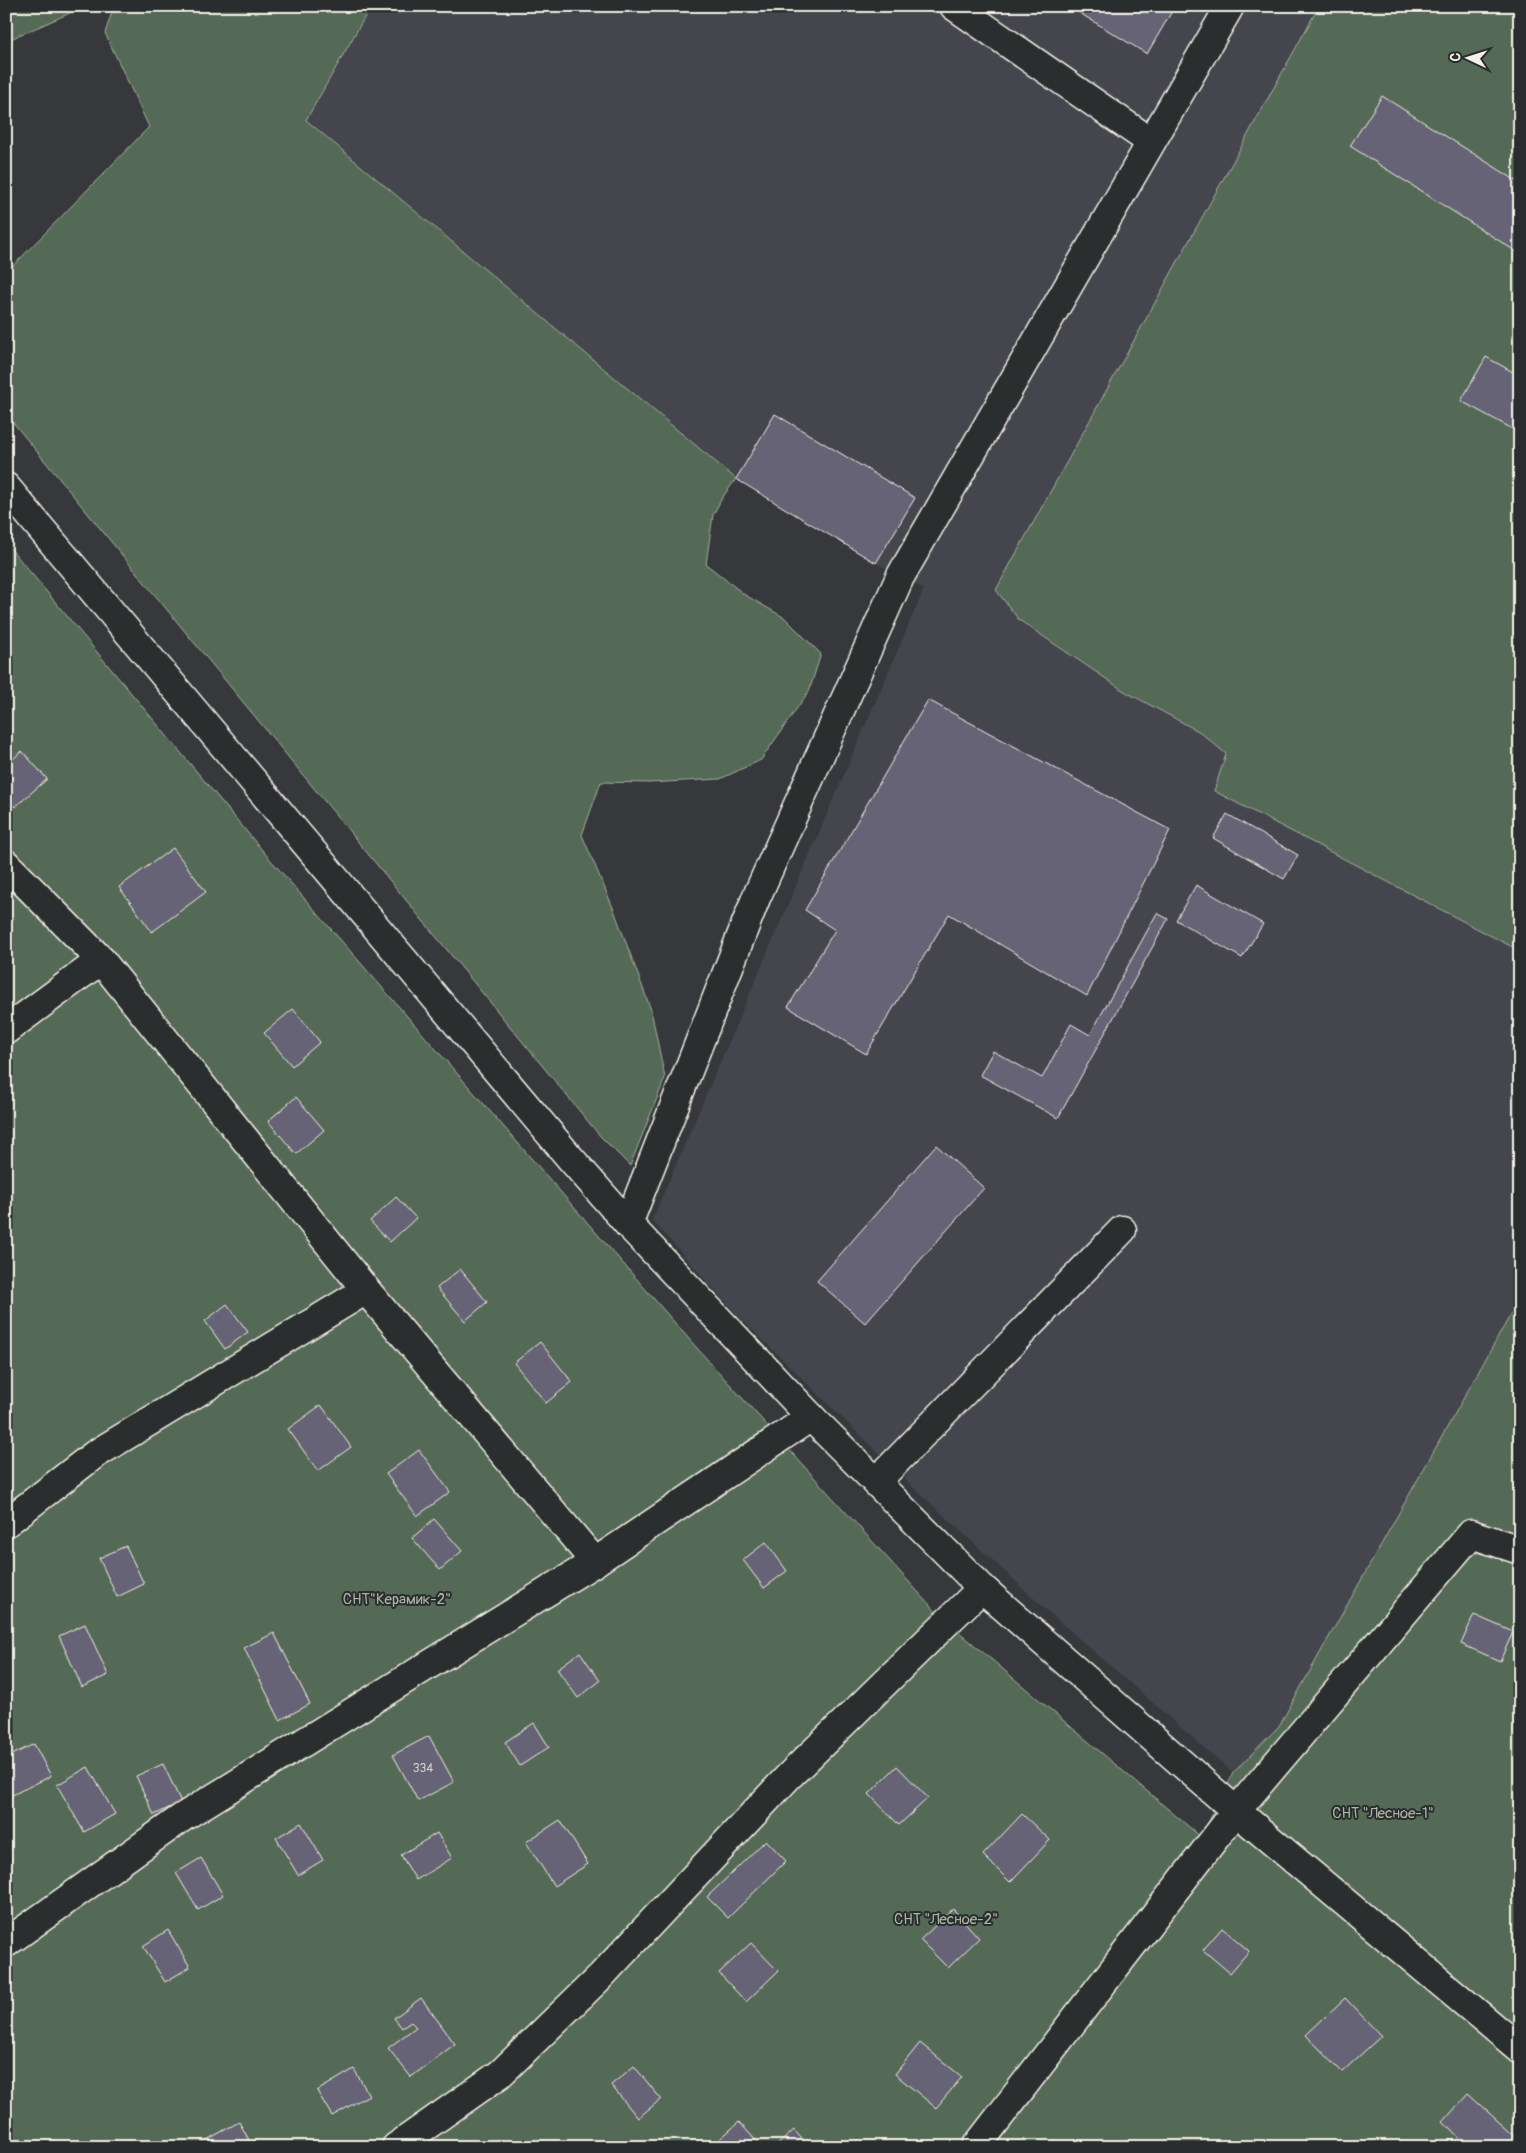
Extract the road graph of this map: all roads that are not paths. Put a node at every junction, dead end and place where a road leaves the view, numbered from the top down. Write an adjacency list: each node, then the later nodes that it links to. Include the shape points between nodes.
1 (954, 6): 3 (street)
2 (1230, 6): 3 (street)
3 (1151, 142): 8 (street, via 900,577 756,898)
4 (6, 486): 8 (street, via 564,1152)
5 (6, 864): 6 (street)
6 (101, 960): 7 (street); 10 (street)
7 (6, 1030)
8 (628, 1224): 11 (street)
9 (1122, 1230): 12 (street)
10 (366, 1290): 13 (street, via 94,1455); 15 (street)
11 (811, 1417): 12 (street); 15 (street)
12 (876, 1482): 16 (street)
13 (6, 1523)
14 (1520, 1550): 17 (street, via 1471,1534)
15 (595, 1562): 18 (street, via 183,1817)
16 (982, 1588): 17 (street); 20 (street, via 788,1777 602,1976 506,2067)
17 (1236, 1811): 19 (street); 21 (street)
18 (6, 1943)
19 (1520, 2049)
20 (396, 2147)
21 (976, 2147)

